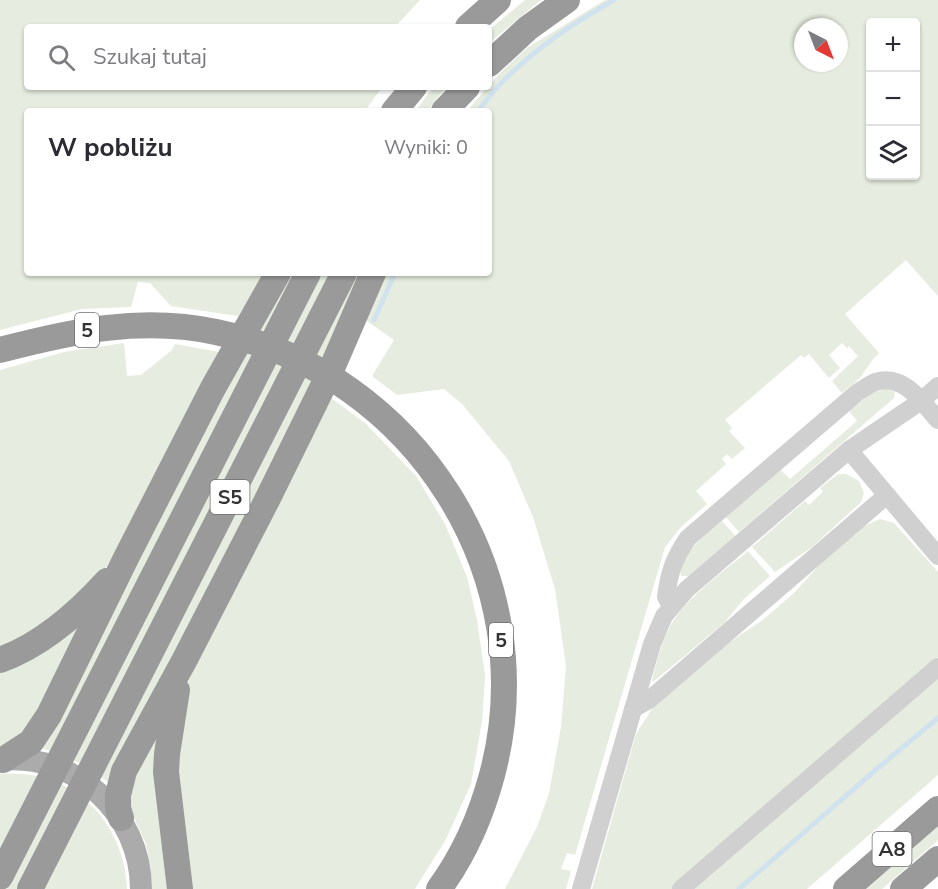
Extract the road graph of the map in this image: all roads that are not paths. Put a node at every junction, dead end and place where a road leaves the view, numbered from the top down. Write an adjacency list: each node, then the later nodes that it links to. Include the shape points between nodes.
1 (498, 0): 3 (highway)
2 (567, 0): 4 (highway)
3 (471, 24)
4 (492, 61)
5 (412, 90): 6 (highway)
6 (396, 108)
7 (276, 276): 18 (highway, via 213,388)
8 (306, 276): 28 (highway, S5)
9 (342, 276): 29 (highway, S5)
10 (372, 276): 21 (highway, via 332,368)
11 (0, 350): 32 (highway, 5, via 116,326 176,326 216,332 274,349 325,373 381,414 421,454 462,516 486,574 498,619 504,697 495,764 475,825)
12 (938, 386): 13 (lane)
13 (921, 401): 14 (lane); 15 (lane); 19 (lane, via 906,386 894,381 876,382 858,392 688,538 676,555 669,579 666,597)
14 (938, 420)
15 (849, 450): 16 (lane); 19 (lane)
16 (887, 495): 17 (lane); 23 (lane, via 649,700)
17 (938, 556)
18 (126, 558): 20 (highway, via 71,617 35,643); 24 (highway, via 42,728 31,742)
19 (671, 606): 23 (lane, via 657,628)
20 (0, 660)
21 (184, 661): 26 (highway, via 124,771 118,795); 31 (highway, via 170,725 166,772)
22 (938, 667): 34 (lane)
23 (633, 709): 33 (lane)
24 (2, 760): 26 (main road, via 28,760 64,770 96,790)
25 (938, 809): 35 (highway, A8)
26 (120, 818): 30 (main road, via 135,848)
27 (938, 859): 36 (highway, A8)
28 (0, 877)
29 (30, 889)
30 (141, 889)
31 (180, 889)
32 (439, 889)
33 (581, 889)
34 (681, 889)
35 (846, 889)
36 (903, 889)

